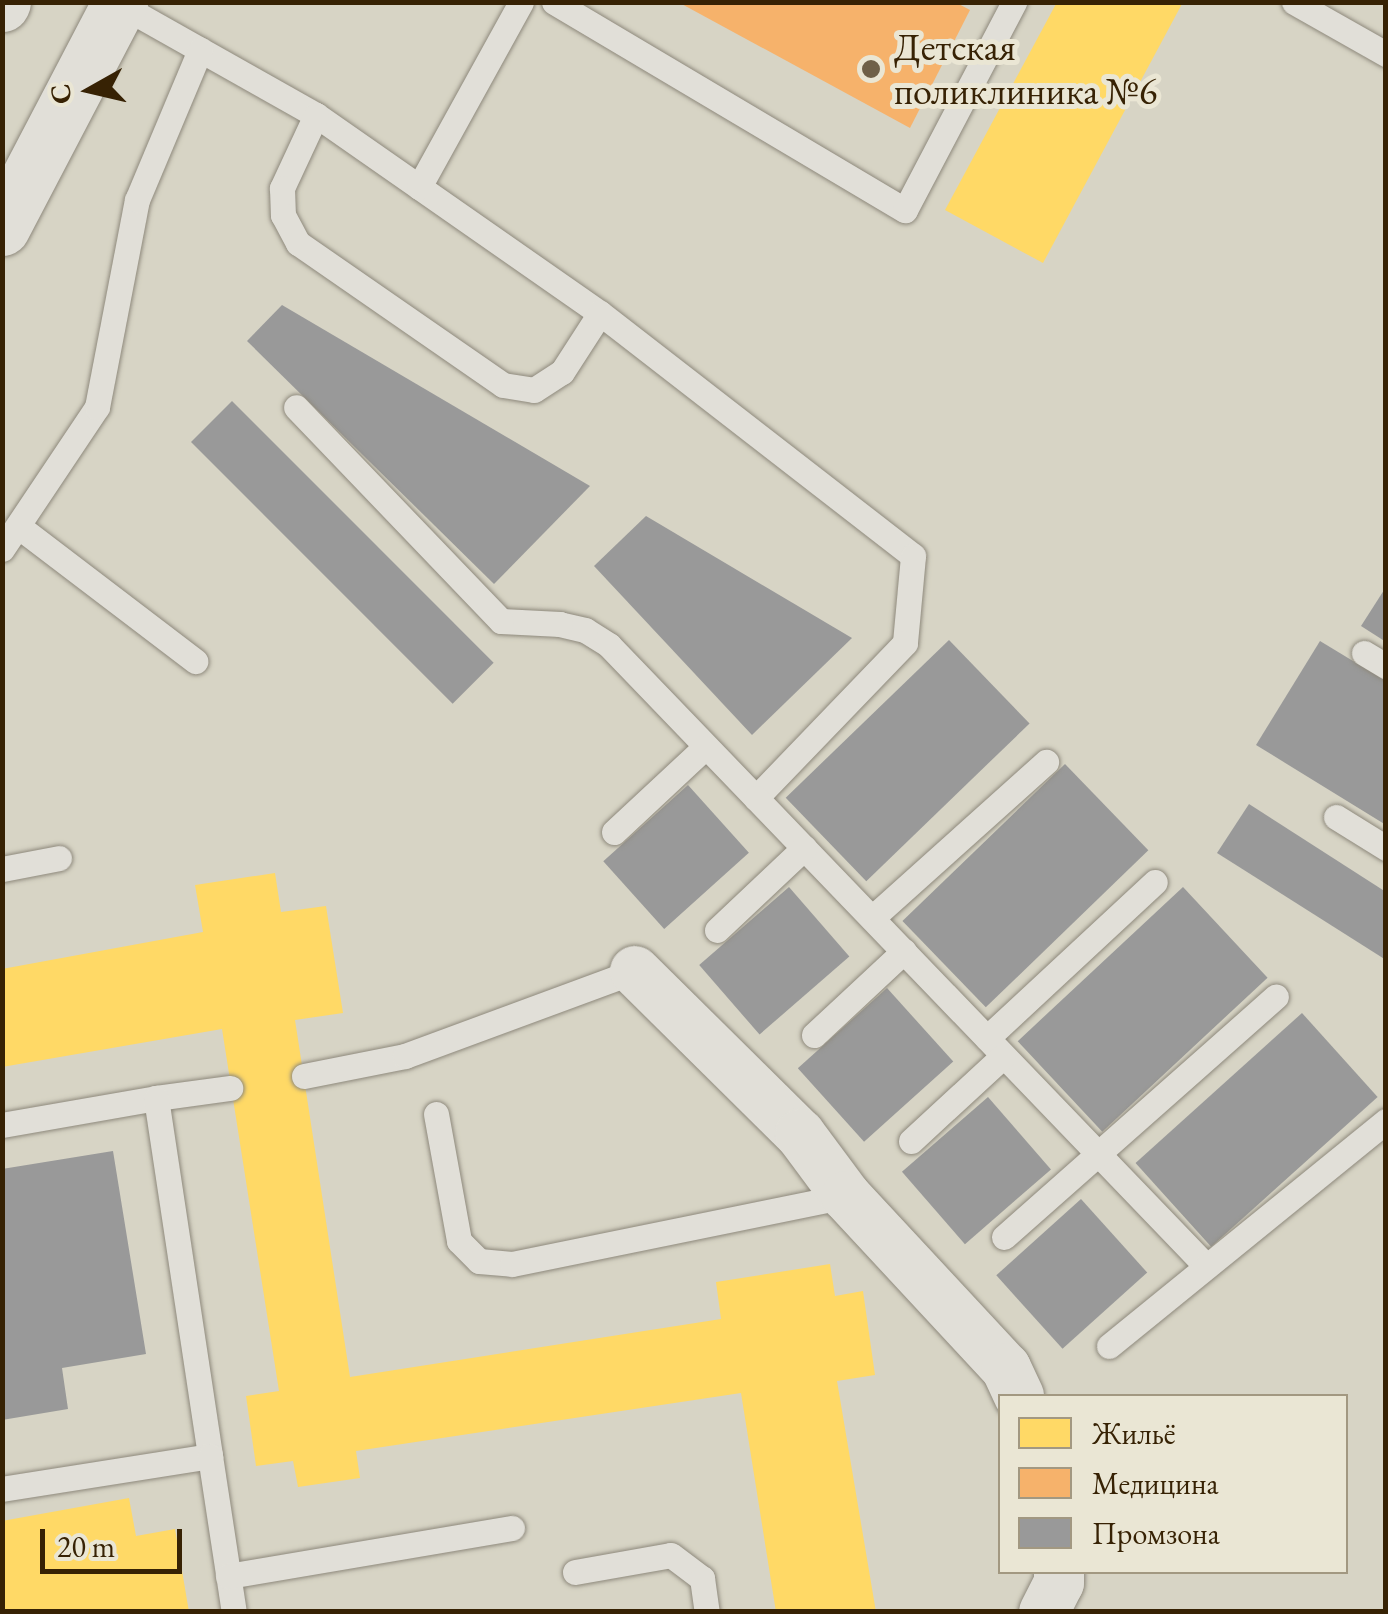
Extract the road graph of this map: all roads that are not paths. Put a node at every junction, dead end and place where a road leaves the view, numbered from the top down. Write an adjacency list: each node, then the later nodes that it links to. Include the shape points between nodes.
1 (522, 2): 9 (lane)
2 (554, 2): 5 (lane, via 904,210)
3 (1294, 2): 7 (lane)
4 (119, 3): 6 (lane); 10 (main road)
5 (1012, 3)
6 (200, 50): 8 (lane); 13 (lane, via 137,200 97,408)
7 (1386, 54)
8 (316, 116): 9 (lane); 11 (lane, via 282,188 283,216 298,243 503,385 534,390 562,372)
9 (419, 188): 11 (lane)
10 (2, 228)
11 (600, 313): 18 (lane, via 913,556 905,643)
12 (296, 407): 16 (lane, via 501,621 560,624 609,645)
13 (18, 526): 14 (lane); 15 (lane)
14 (2, 549)
15 (195, 661)
16 (704, 748): 18 (lane); 20 (lane)
17 (1046, 762): 26 (lane)
18 (756, 798): 21 (lane)
19 (1336, 818): 22 (lane)
20 (614, 832)
21 (804, 848): 26 (lane); 27 (lane)
22 (1386, 848)
23 (58, 858): 24 (lane)
24 (2, 870)
25 (1155, 882): 32 (lane)
26 (872, 918): 28 (lane)
27 (717, 930)
28 (904, 951): 31 (lane); 32 (lane)
29 (635, 971): 33 (lane, via 405,1056); 41 (street, via 800,1134)
30 (1276, 996): 40 (lane)
31 (814, 1034)
32 (995, 1047): 39 (lane); 40 (lane)
33 (304, 1076)
34 (230, 1088): 35 (lane)
35 (156, 1098): 38 (lane); 46 (lane)
36 (436, 1114): 41 (lane, via 459,1241 480,1261 512,1264)
37 (1386, 1121): 43 (lane)
38 (2, 1125)
39 (911, 1141)
40 (1100, 1156): 42 (lane); 43 (lane)
41 (846, 1196): 45 (street, via 1006,1368)
42 (1004, 1237)
43 (1206, 1266): 44 (lane)
44 (1109, 1346)
45 (1018, 1394)
46 (210, 1456): 47 (lane); 51 (lane)
47 (2, 1489)
48 (512, 1528): 51 (lane)
49 (575, 1572): 53 (lane, via 671,1555 702,1578)
50 (1059, 1574): 54 (street)
51 (228, 1576): 52 (lane)
52 (234, 1612)
53 (707, 1612)
54 (1044, 1612)

